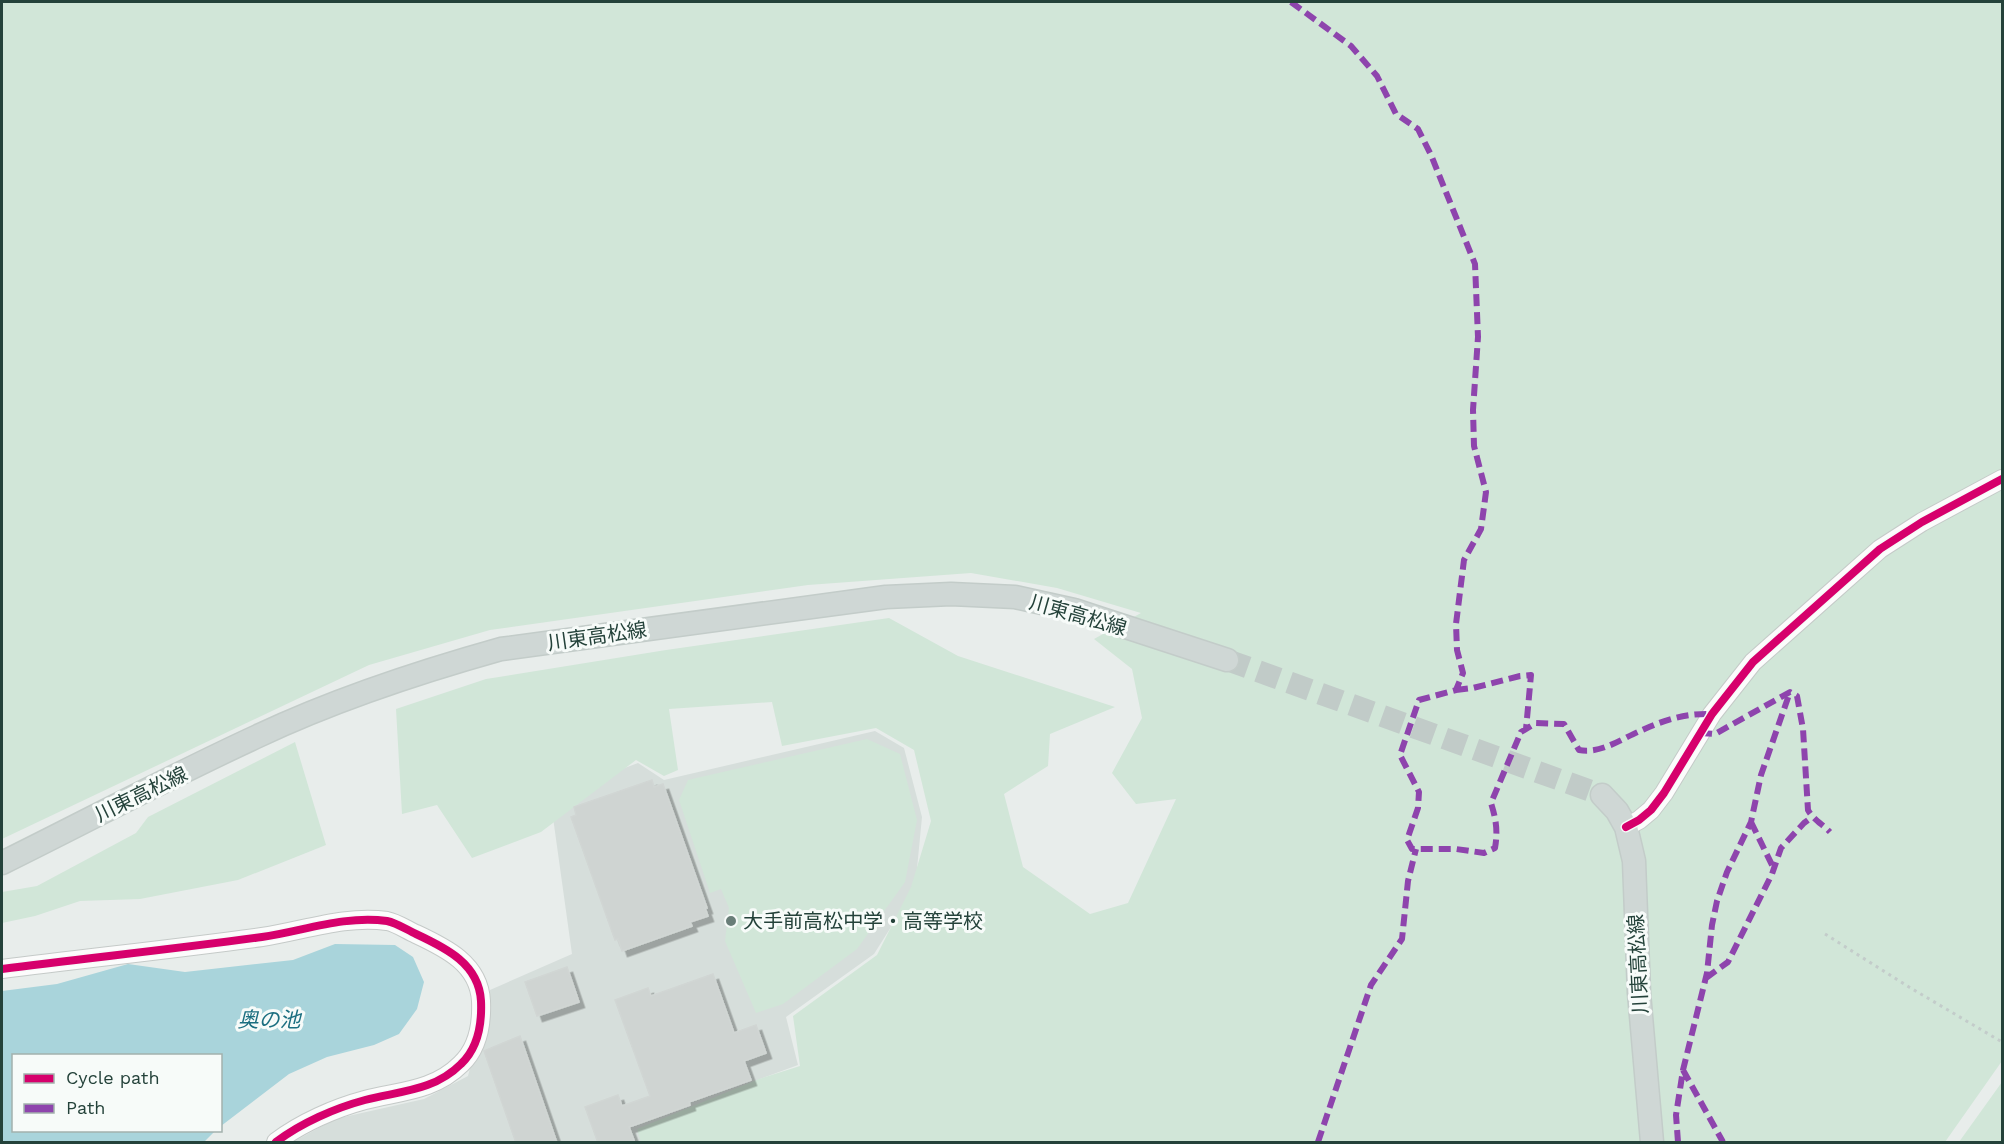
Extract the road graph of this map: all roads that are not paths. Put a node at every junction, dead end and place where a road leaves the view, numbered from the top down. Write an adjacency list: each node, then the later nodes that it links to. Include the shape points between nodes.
1 (2002, 479): 4 (street, via 1880,549 1753,662 1712,714 1651,810)
2 (1227, 660): 5 (main road, 川東高松線, via 1074,610 1015,597 951,594 886,597 501,649 366,691 259,735)
3 (1602, 795): 4 (main road, 川東高松線)
4 (1626, 827): 8 (main road, 川東高松線, via 1634,861 1639,993)
5 (2, 863)
6 (2, 969): 7 (street, via 264,937 358,919 390,922 460,957 480,992 482,1022 475,1044 462,1064 420,1089 365,1100 324,1115)
7 (276, 1143)
8 (1653, 1143)

